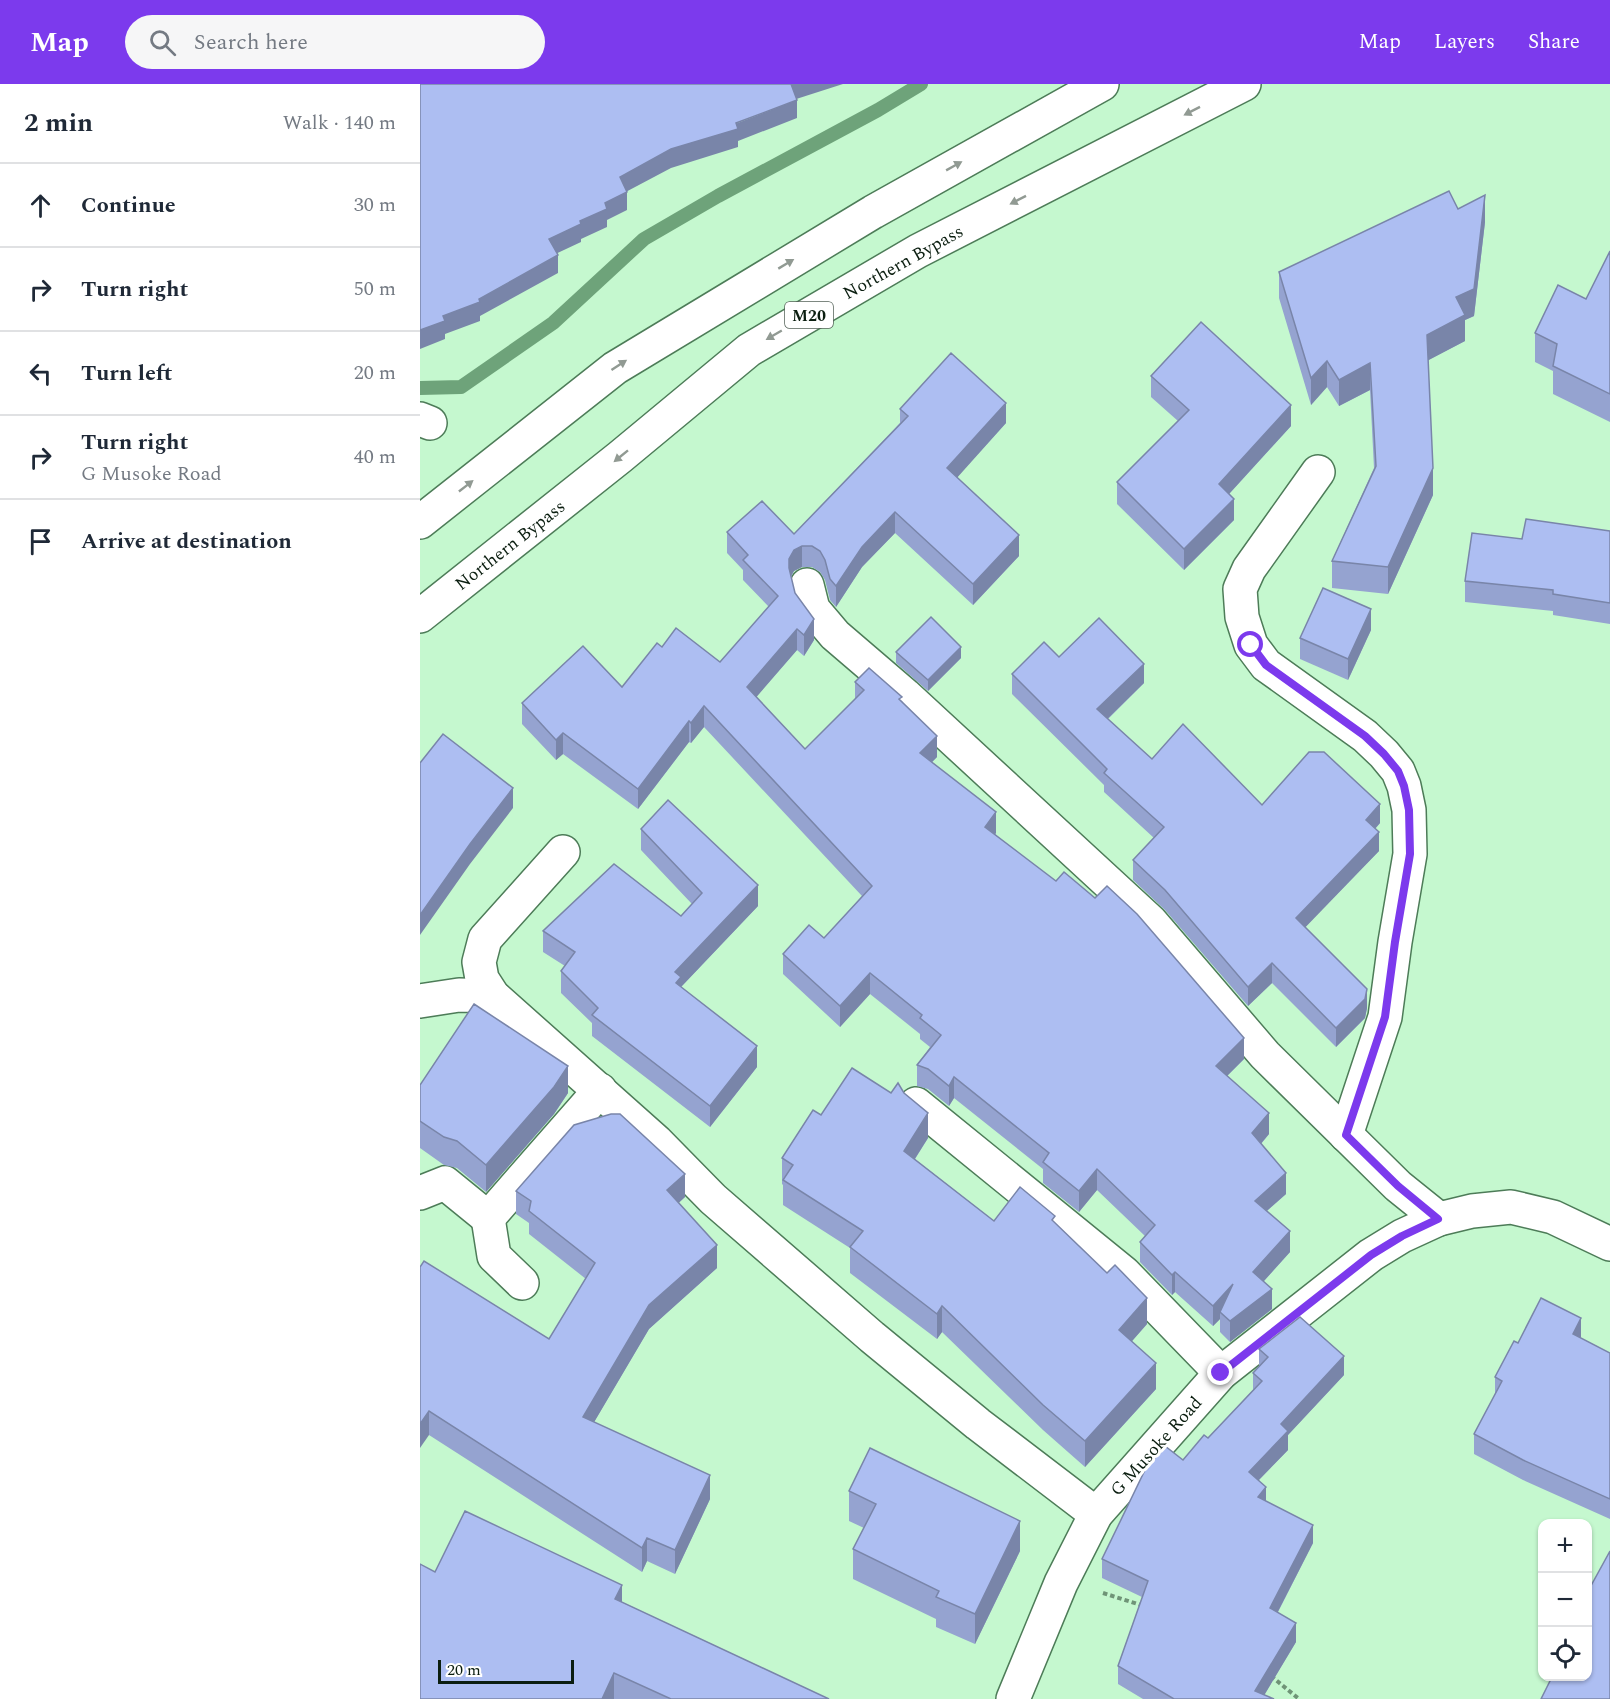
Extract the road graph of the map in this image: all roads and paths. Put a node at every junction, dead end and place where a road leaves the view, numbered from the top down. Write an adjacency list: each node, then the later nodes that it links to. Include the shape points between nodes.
1 (1102, 84): 4 (main road, one-way to 1, via 615,368 873,212)
2 (1244, 84): 6 (main road, Northern Bypass / M20, one-way to 6, via 918,251 749,350)
3 (1318, 472): 12 (main road, via 1249,570 1240,589 1242,617 1251,645 1266,665 1384,754 1398,771 1409,810 1410,854 1385,1017)
4 (420, 522)
5 (807, 585): 12 (main road, via 813,609 835,635 1151,922 1265,1054)
6 (420, 616)
7 (563, 852): 8 (main road, via 485,939 479,962 482,979)
8 (493, 996): 9 (main road, via 459,995); 10 (main road)
9 (420, 1001)
10 (600, 1090): 14 (main road); 19 (main road, via 713,1199 872,1337)
11 (915, 1104): 18 (main road, via 1124,1272)
12 (1346, 1135): 15 (main road)
13 (420, 1193): 14 (main road, via 445,1183)
14 (488, 1218): 17 (main road, via 494,1256)
15 (1438, 1219): 16 (main road, G Musoke Road, via 1511,1207 1553,1217); 18 (main road, G Musoke Road, via 1371,1255)
16 (1610, 1244)
17 (522, 1282)
18 (1221, 1373): 19 (main road, G Musoke Road)
19 (1096, 1514): 20 (main road, G Musoke Road)
20 (1061, 1583): 21 (path); 23 (main road, G Musoke Road)
21 (1152, 1609)
22 (1266, 1672): 24 (path)
23 (1013, 1699)
24 (1299, 1699)

